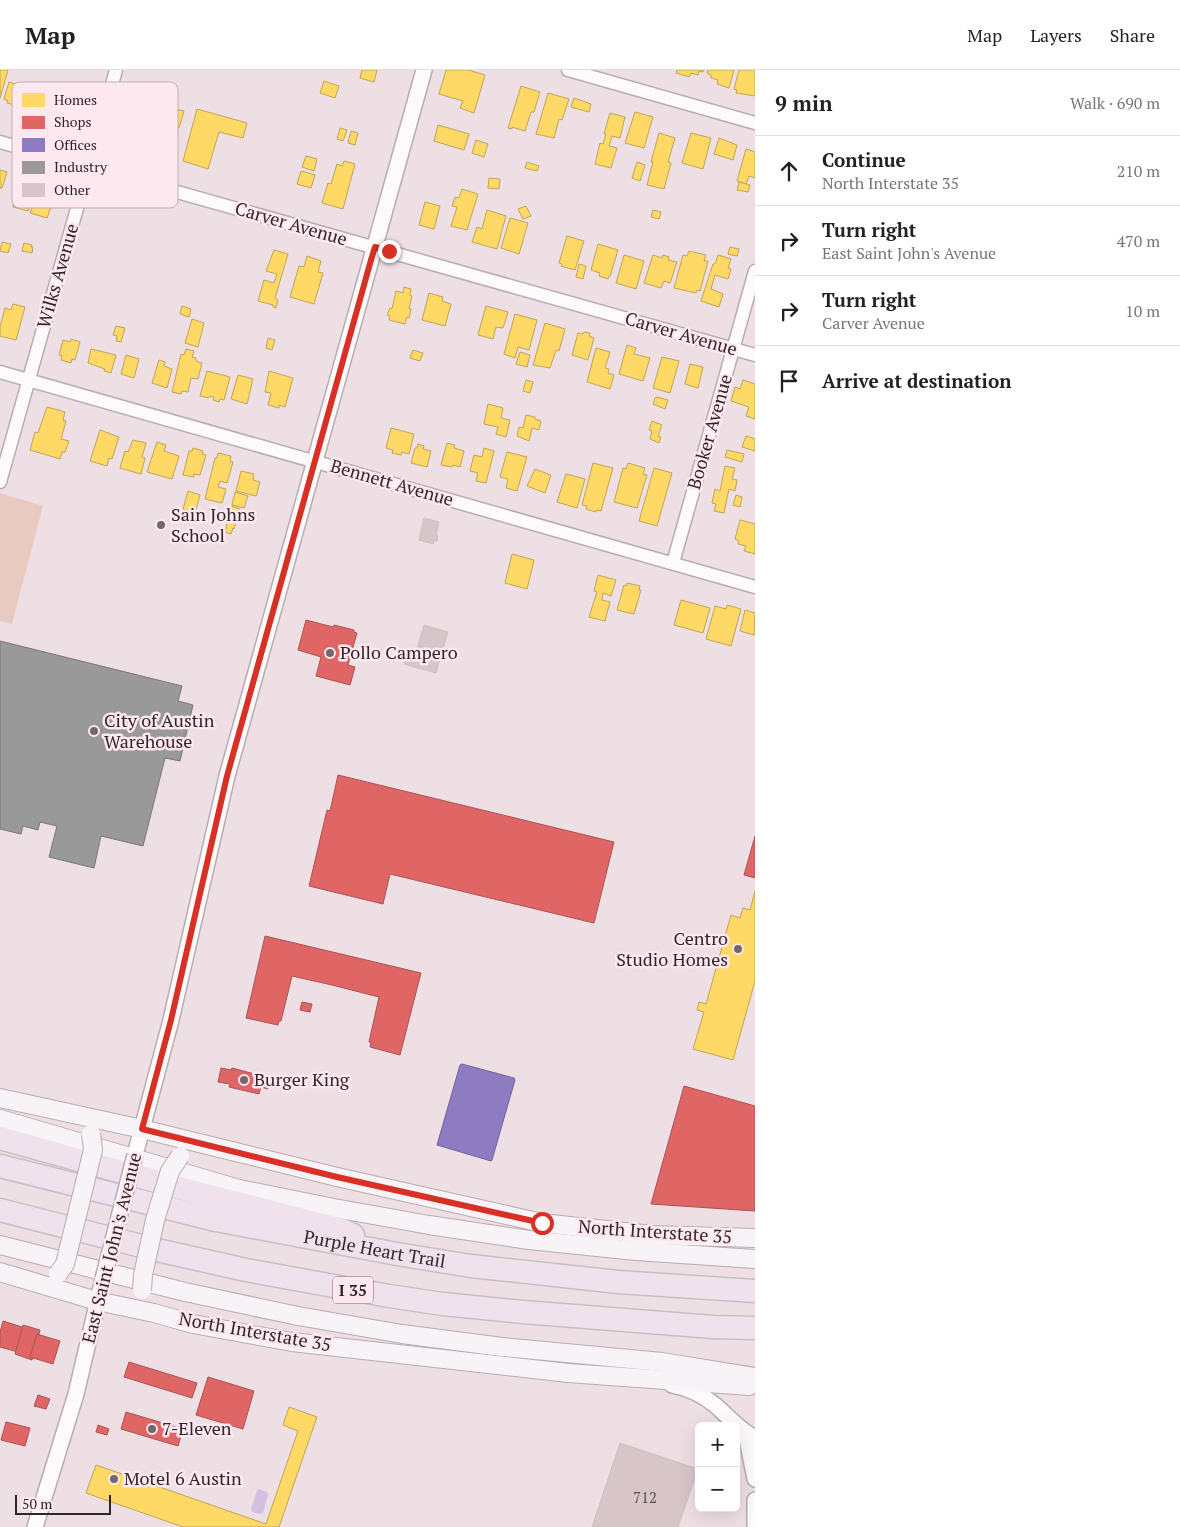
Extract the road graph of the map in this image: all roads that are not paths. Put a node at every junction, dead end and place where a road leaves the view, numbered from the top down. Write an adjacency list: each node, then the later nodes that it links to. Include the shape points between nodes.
1 (424, 70): 8 (street, East Saint John's Avenue)
2 (568, 70): 3 (street)
3 (755, 123)
4 (0, 142): 5 (street, Carver Avenue)
5 (12, 146)
6 (178, 193): 8 (street, Carver Avenue)
7 (78, 208): 13 (street, Wilks Avenue)
8 (375, 247): 10 (street, Carver Avenue); 14 (street, East Saint John's Avenue)
9 (755, 271): 10 (street, Booker Avenue)
10 (733, 349): 11 (street, Carver Avenue); 16 (street, Booker Avenue)
11 (755, 355)
12 (0, 372): 13 (street, Bennett Avenue)
13 (29, 380): 14 (street, Bennett Avenue); 15 (street, Wilks Avenue)
14 (315, 461): 16 (street, Bennett Avenue); 21 (street, East Saint John's Avenue, via 227,776 171,1020)
15 (0, 482)
16 (673, 563): 17 (street, Bennett Avenue)
17 (755, 587)
18 (0, 1098): 19 (main road, North Interstate 35)
19 (80, 1116): 21 (main road, North Interstate 35); 31 (main road, bridge, via 90,1134 93,1150 65,1264 58,1274)
20 (0, 1119): 29 (main road, via 239,1188 334,1208 529,1240)
21 (142, 1129): 23 (main road, North Interstate 35); 33 (street, East Saint John's Avenue, bridge)
22 (0, 1138): 28 (highway, via 342,1230)
23 (209, 1146): 26 (main road, North Interstate 35, via 542,1223 652,1235); 34 (main road, bridge, via 180,1156 170,1171 143,1275 142,1290)
24 (0, 1166): 28 (highway, Purple Heart Trail / I 35, via 216,1220)
25 (0, 1210): 35 (highway, I 35, via 246,1270 389,1296 523,1312)
26 (755, 1238)
27 (0, 1245): 38 (main road, via 185,1292 298,1316 402,1334 662,1362)
28 (397, 1254): 32 (highway, Purple Heart Trail / I 35, via 471,1266 618,1282)
29 (755, 1259)
30 (0, 1272): 31 (main road, North Interstate 35)
31 (35, 1283): 33 (main road, North Interstate 35)
32 (755, 1291)
33 (97, 1301): 34 (main road, North Interstate 35); 44 (street, East Saint John's Avenue, via 76,1394)
34 (154, 1313): 39 (main road, North Interstate 35, via 193,1324 292,1342)
35 (713, 1327): 36 (highway, I 35); 37 (highway)
36 (755, 1328)
37 (755, 1336)
38 (755, 1377)
39 (643, 1379): 40 (main road, North Interstate 35); 41 (street, via 685,1388 713,1403)
40 (755, 1386)
41 (751, 1436): 42 (street)
42 (755, 1479)
43 (755, 1500): 45 (street)
44 (35, 1527)
45 (754, 1527)

